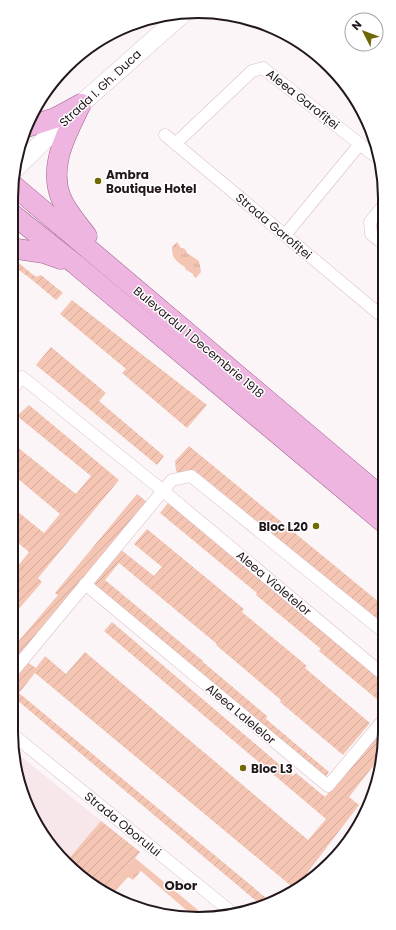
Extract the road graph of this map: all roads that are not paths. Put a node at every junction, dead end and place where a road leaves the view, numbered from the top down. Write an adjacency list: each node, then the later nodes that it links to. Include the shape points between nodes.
1 (176, 20): 2 (main road, Strada I. Gh. Duca)
2 (81, 104): 3 (main road, via 55,118); 8 (main road, Strada I. Gh. Duca); 16 (main road, via 59,155 56,175 58,187 66,208)
3 (34, 124)
4 (165, 135): 5 (street, Strada Garofiței)
5 (176, 144): 6 (street, Aleea Garofiței, via 252,71 263,68); 12 (street, Strada Garofiței)
6 (360, 144): 7 (street, Aleea Garofiței); 12 (street)
7 (373, 154)
8 (21, 163)
9 (18, 189): 16 (main road, Bulevardul 1 Decembrie 1918)
10 (378, 213): 13 (street, via 370,222 371,234)
11 (18, 219): 15 (main road, Bulevardul 1 Decembrie 1918)
12 (285, 235): 17 (street, Strada Garofiței)
13 (378, 239)
14 (18, 249): 15 (main road, via 44,253)
15 (74, 264): 21 (main road, Bulevardul 1 Decembrie 1918)
16 (114, 270): 20 (main road, Bulevardul 1 Decembrie 1918)
17 (378, 313)
18 (18, 383): 19 (street, Aleea Violetelor, via 22,378)
19 (162, 490): 22 (street); 23 (street, via 172,480 191,476); 25 (street, Aleea Violetelor)
20 (378, 494)
21 (378, 518)
22 (85, 584): 24 (street); 26 (street, Aleea Lalelelor, via 328,786)
23 (378, 627)
24 (18, 665)
25 (378, 670)
26 (378, 726)
27 (18, 739): 28 (street, Strada Oborului)
28 (228, 909)

